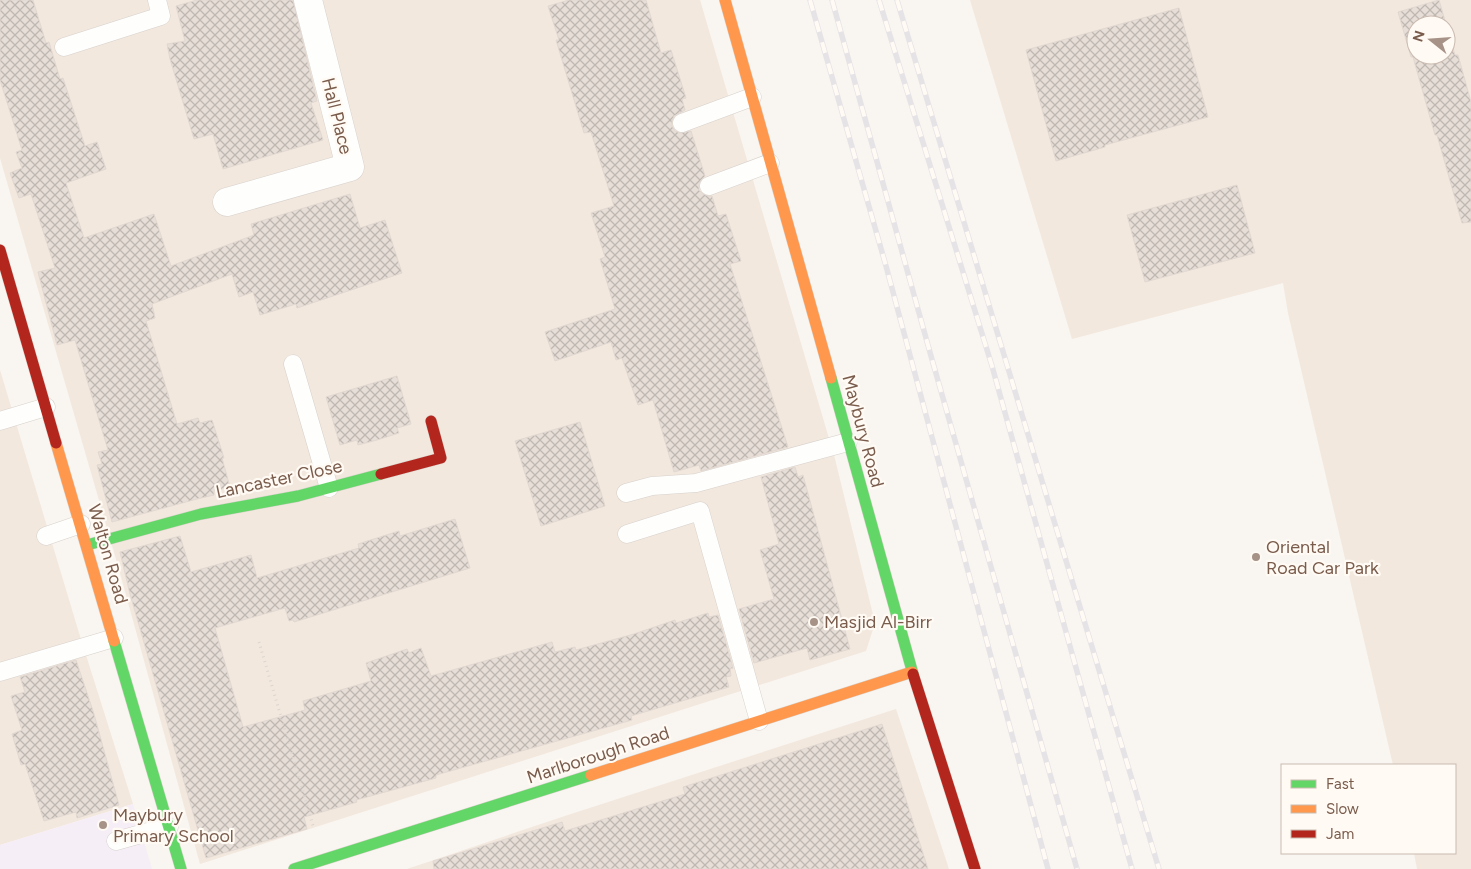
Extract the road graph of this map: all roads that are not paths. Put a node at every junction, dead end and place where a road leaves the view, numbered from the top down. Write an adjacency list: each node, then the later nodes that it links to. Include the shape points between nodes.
1 (157, 0): 4 (lane, via 161,16)
2 (308, 0): 9 (street, Hall Place, via 350,167)
3 (725, 0): 5 (street, Maybury Road)
4 (64, 47)
5 (752, 97): 6 (lane); 7 (street, Maybury Road)
6 (682, 123)
7 (770, 163): 8 (lane); 15 (street, Maybury Road)
8 (709, 186)
9 (227, 202)
10 (0, 250): 12 (street, Walton Road)
11 (293, 364): 16 (lane)
12 (46, 407): 13 (lane); 18 (street, Walton Road)
13 (0, 420)
14 (431, 421): 16 (street, Lancaster Close, via 441,458)
15 (848, 442): 17 (lane, via 696,483 652,486); 24 (street, Maybury Road)
16 (329, 488): 21 (street, Lancaster Close, via 201,514)
17 (626, 493)
18 (81, 524): 20 (lane); 21 (street, Walton Road)
19 (627, 534): 25 (lane, via 700,511)
20 (46, 536)
21 (87, 544): 22 (street, Walton Road)
22 (114, 638): 23 (lane); 26 (street, Walton Road)
23 (0, 672)
24 (912, 672): 25 (street, Marlborough Road); 30 (street, Maybury Road)
25 (760, 721): 29 (street, Marlborough Road)
26 (169, 828): 27 (lane); 28 (street, Walton Road)
27 (116, 841)
28 (181, 869)
29 (294, 869)
30 (975, 869)

